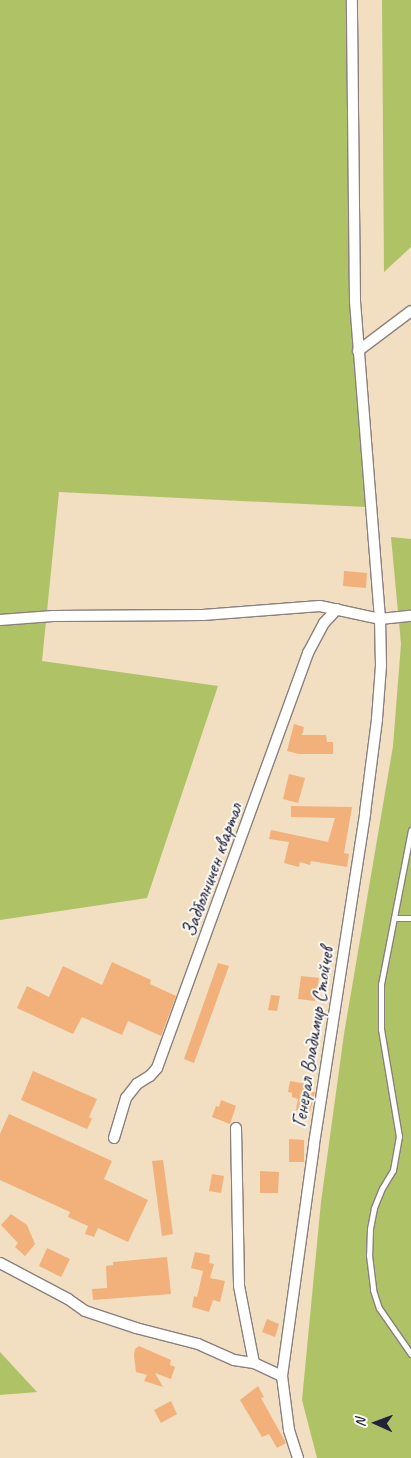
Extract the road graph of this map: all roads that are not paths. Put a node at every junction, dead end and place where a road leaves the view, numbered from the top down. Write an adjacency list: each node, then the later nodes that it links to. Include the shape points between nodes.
1 (352, 0): 3 (street, Генерал Владимир Стойчев, via 352,166)
2 (411, 311): 3 (street)
3 (358, 351): 6 (street, Генерал Владимир Стойчев)
4 (337, 609): 6 (street); 7 (street, via 320,606 203,615); 12 (street, Задболничен квартал, via 324,623 308,653 157,1068 126,1098)
5 (411, 616): 6 (street)
6 (380, 619): 16 (street, Генерал Владимир Стойчев, via 377,719)
7 (0, 620)
8 (411, 830): 9 (lane)
9 (395, 918): 10 (lane); 14 (lane, via 381,984 381,1029 399,1136 393,1170 374,1208 369,1255 373,1290 379,1308)
10 (411, 918)
11 (236, 1128): 15 (street, via 239,1286)
12 (114, 1138)
13 (0, 1263): 15 (street, via 85,1311 198,1344 234,1360)
14 (411, 1354)
15 (254, 1363): 16 (street)
16 (282, 1376): 17 (street, Генерал Владимир Стойчев, via 289,1430)
17 (298, 1458)

